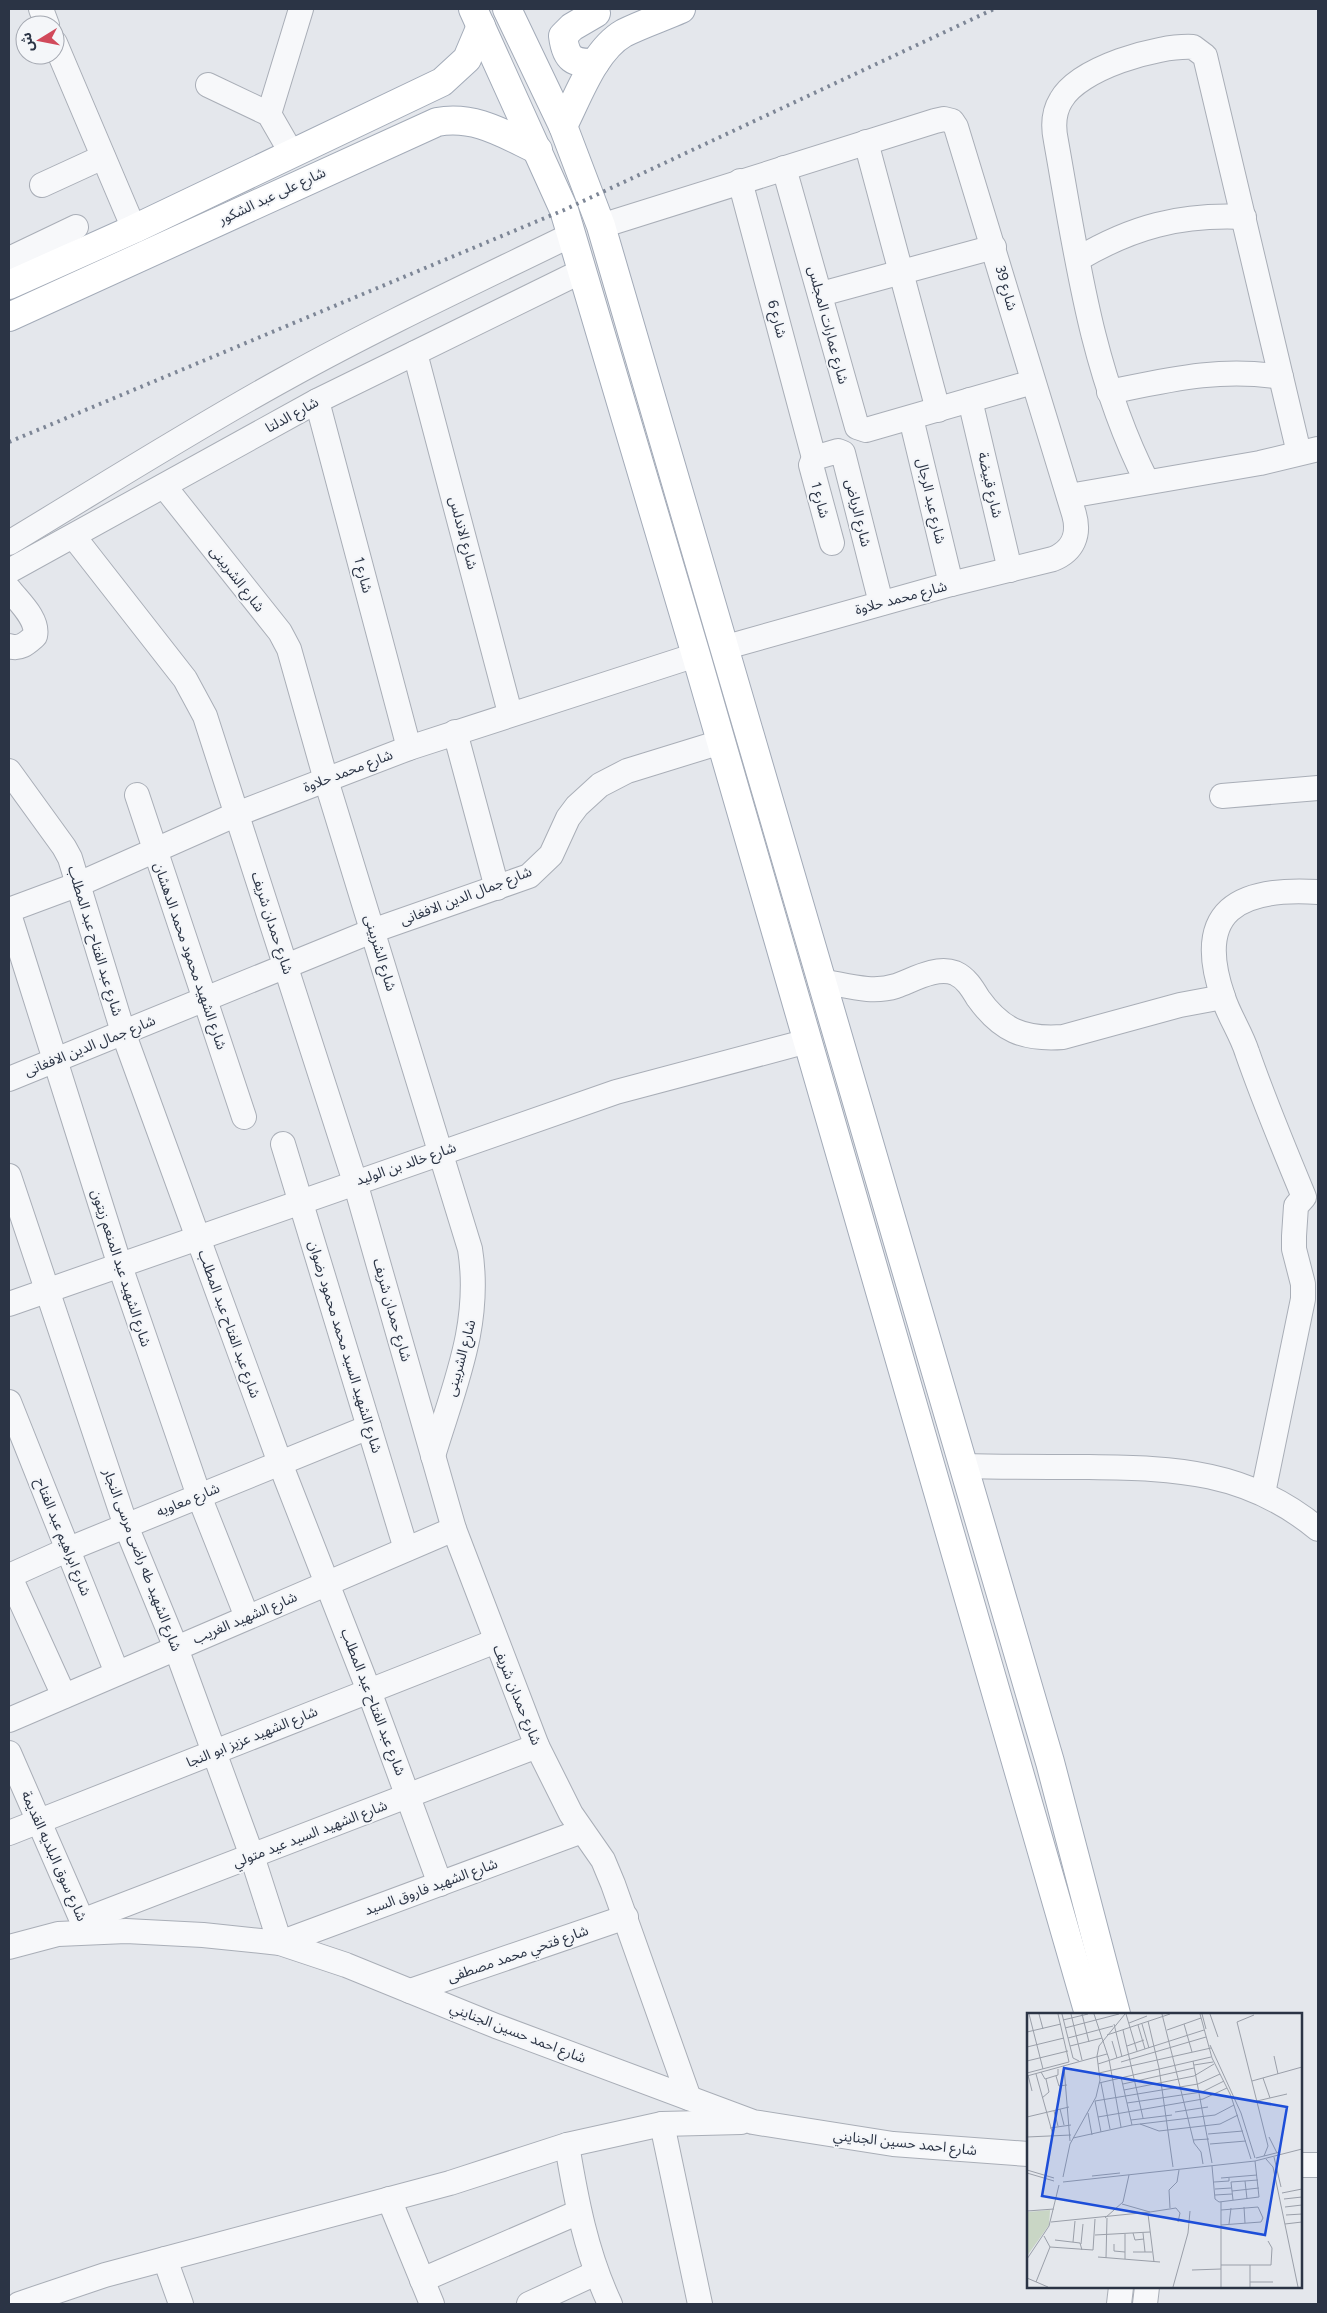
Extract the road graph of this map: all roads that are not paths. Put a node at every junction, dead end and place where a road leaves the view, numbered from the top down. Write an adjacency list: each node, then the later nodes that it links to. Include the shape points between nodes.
1 (301, 9): 11 (street)
2 (507, 9): 6 (main road)
3 (682, 9): 7 (main road, via 623,34)
4 (601, 11): 6 (main road); 7 (main road, via 572,27 563,36 570,57 579,63)
5 (477, 18): 9 (main road, شارع على عبد الشكور, via 467,59); 15 (main road)
6 (525, 44): 13 (main road)
7 (595, 63): 13 (main road)
8 (64, 65): 17 (street)
9 (442, 82): 12 (main road, via 460,100); 16 (main road, شارع على عبد الشكور)
10 (208, 85): 11 (street)
11 (269, 114): 16 (street)
12 (462, 119): 15 (main road, شارع على عبد الشكور, via 487,125); 34 (main road, شارع على عبد الشكور, via 425,126)
13 (563, 126): 22 (main road)
14 (866, 142): 18 (street); 26 (street, شارع 39, via 935,121 952,121); 30 (street)
15 (538, 150): 25 (main road)
16 (292, 154): 24 (main road, شارع على عبد الشكور)
17 (103, 157): 20 (street); 24 (street)
18 (784, 168): 19 (street); 32 (street, شارع عمارات المجلس)
19 (740, 181): 22 (street); 45 (street, شارع 6)
20 (42, 185)
21 (1244, 217): 28 (street, via 1208,216 1164,222 1119,237); 28 (street, via 1205,56 1198,48 1188,46 1138,56 1082,79 1067,92 1056,110 1055,136); 37 (street)
22 (601, 226): 60 (main road)
23 (76, 227): 27 (street)
24 (134, 229): 31 (main road, شارع على عبد الشكور)
25 (572, 235): 29 (main road); 33 (street)
26 (994, 247): 30 (street); 38 (street, شارع 39)
27 (9, 259)
28 (1078, 260): 39 (street, via 1090,327)
29 (582, 271): 35 (street, شارع الدلتا); 61 (main road)
30 (900, 272): 32 (street); 42 (street)
31 (9, 285)
32 (821, 294): 43 (street, شارع عمارات المجلس, via 854,423 866,430)
33 (445, 297): 35 (street); 49 (street, via 216,417)
34 (9, 317)
35 (462, 329): 36 (street, شارع الدلتا)
36 (416, 353): 41 (street, شارع الدلتا); 62 (street, شارع الاندلس)
37 (1281, 377): 39 (street, via 1210,373); 44 (street)
38 (1033, 382): 40 (street, شارع عمارات المجلس); 48 (street, شارع 39)
39 (1109, 392): 46 (street)
40 (970, 400): 42 (street, شارع عمارات المجلس); 54 (street, شارع قبيضة)
41 (317, 402): 47 (street, شارع الدلتا); 65 (street, شارع 1)
42 (938, 410): 43 (street, شارع عمارات المجلس)
43 (911, 418): 56 (street, شارع عبد الرجال)
44 (1309, 451): 46 (street, via 1260,463)
45 (814, 458): 53 (street, شارع 1, via 811,465); 58 (street, شارع الرياض, via 838,451 843,454)
46 (1147, 482): 48 (street)
47 (164, 486): 50 (street, شارع الدلتا); 67 (street, شارع الشربينى, via 285,641)
48 (1069, 496): 51 (street, شارع 39, via 1077,523)
49 (44, 522): 50 (street, شارع حمدان شريف); 52 (street)
50 (67, 540): 55 (street, شارع الدلتا); 71 (street, شارع حمدان شريف, via 185,679 213,735)
51 (1074, 542): 54 (street, شارع محمد حلاوة, via 1062,556)
52 (9, 543)
53 (832, 543)
54 (1010, 570): 56 (street, شارع محمد حلاوة)
55 (9, 571)
56 (951, 584): 58 (street, شارع محمد حلاوة)
57 (9, 589): 59 (street, via 35,623 36,632 24,645 18,648)
58 (881, 603): 60 (street, شارع محمد حلاوة)
59 (9, 646)
60 (723, 648): 79 (main road)
61 (696, 655): 62 (street, شارع محمد حلاوة); 64 (main road)
62 (510, 713): 63 (street, شارع محمد حلاوة)
63 (455, 732): 65 (street, شارع محمد حلاوة); 74 (street)
64 (721, 742): 74 (street, شارع جمال الدين الافغانى, via 626,771 600,785 568,818 545,863 529,876); 80 (main road)
65 (409, 748): 67 (street, شارع محمد حلاوة)
66 (9, 771): 73 (street, شارع عبد الفتاح عبد المطلب, via 64,847)
67 (326, 780): 71 (street, شارع محمد حلاوة); 78 (street, شارع الشربينى)
68 (1318, 788): 70 (street)
69 (136, 795): 72 (street, شارع الشهيد محمود محمد الدهشان)
70 (1222, 796)
71 (237, 814): 72 (street, شارع محمد حلاوة); 81 (street, شارع حمدان شريف)
72 (155, 849): 73 (street, شارع محمد حلاوة); 84 (street, شارع الشهيد محمود محمد الدهشان)
73 (78, 884): 76 (street, شارع محمد حلاوة); 85 (street, شارع عبد الفتاح عبد المطلب)
74 (497, 888): 78 (street, شارع جمال الدين الافغانى)
75 (1318, 892): 83 (street, via 1256,895 1228,910 1217,928 1213,949)
76 (9, 910)
77 (9, 914): 87 (street, شارع الشهيد عبد المنعم زيتون)
78 (372, 931): 81 (street, شارع جمال الدين الافغانى); 91 (street, شارع الشربينى)
79 (810, 943): 80 (main road); 82 (main road)
80 (782, 952): 86 (main road)
81 (286, 966): 84 (street, شارع جمال الدين الافغانى); 93 (street, شارع حمدان شريف)
82 (820, 981): 83 (street, via 885,989 935,972 949,972 963,978 991,1016 1003,1025 1032,1037 1048,1038); 104 (main road)
83 (1217, 998): 95 (street, via 1247,1052)
84 (205, 999): 85 (street, شارع جمال الدين الافغانى); 89 (street, شارع الشهيد محمود محمد الدهشان)
85 (123, 1032): 87 (street, شارع جمال الدين الافغانى); 96 (street, شارع عبد الفتاح عبد المطلب)
86 (808, 1041): 91 (street, شارع خالد بن الوليد, via 616,1092); 135 (main road)
87 (54, 1061): 88 (street, شارع جمال الدين الافغانى); 97 (street, شارع الشهيد عبد المنعم زيتون)
88 (9, 1079)
89 (244, 1117)
90 (283, 1144): 94 (street, شارع الشهيد السيد محمد محمود رضوان)
91 (442, 1152): 93 (street, شارع خالد بن الوليد); 102 (street, شارع الشربينى, via 470,1249 475,1291 470,1334)
92 (9, 1176): 98 (street, شارع الشهيد طه راضى مرسى النجار)
93 (355, 1182): 94 (street, شارع خالد بن الوليد); 102 (street, شارع حمدان شريف)
94 (300, 1201): 96 (street, شارع خالد بن الوليد); 101 (street, شارع الشهيد السيد محمد محمود رضوان)
95 (1311, 1201): 105 (street, via 1296,1206 1294,1249 1304,1299)
96 (198, 1237): 97 (street, شارع خالد بن الوليد); 103 (street, شارع عبد الفتاح عبد المطلب)
97 (120, 1266): 98 (street, شارع خالد بن الوليد); 106 (street, شارع الشهيد عبد المنعم زيتون)
98 (46, 1291): 99 (street, شارع خالد بن الوليد); 107 (street, شارع الشهيد طه راضى مرسى النجار)
99 (9, 1304)
100 (9, 1402): 110 (street, شارع ابراهيم عبد الفتاح)
101 (369, 1427): 103 (street, شارع معاويه); 111 (street, شارع الشهيد السيد محمد محمود رضوان)
102 (433, 1456): 108 (street, شارع حمدان شريف)
103 (280, 1463): 106 (street, شارع معاويه); 113 (street, شارع عبد الفتاح عبد المطلب)
104 (963, 1466): 105 (street, via 1168,1469 1230,1480); 136 (main road, via 1050,1762)
105 (1263, 1493): 109 (street, via 1291,1508)
106 (199, 1496): 107 (street, شارع معاويه); 114 (street, شارع الشهيد عبد المنعم زيتون)
107 (126, 1526): 110 (street, شارع معاويه); 116 (street, شارع الشهيد طه راضى مرسى النجار)
108 (454, 1529): 111 (street, شارع الشهيد الغريب); 115 (street, شارع حمدان شريف)
109 (1318, 1529)
110 (69, 1549): 112 (street, شارع معاويه); 117 (street, شارع ابراهيم عبد الفتاح)
111 (406, 1549): 113 (street, شارع الشهيد الغريب)
112 (9, 1575): 119 (street)
113 (327, 1583): 114 (street, شارع الشهيد الغريب); 118 (street, شارع عبد الفتاح عبد المطلب)
114 (247, 1618): 116 (street, شارع الشهيد الغريب)
115 (496, 1641): 118 (street, شارع الشهيد عزيز ابو النجا); 121 (street, شارع حمدان شريف)
116 (176, 1648): 117 (street, شارع الشهيد الغريب); 122 (street, شارع الشهيد طه راضى مرسى النجار)
117 (117, 1673): 119 (street, شارع الشهيد الغريب)
118 (370, 1691): 122 (street, شارع الشهيد عزيز ابو النجا); 124 (street, شارع عبد الفتاح عبد المطلب)
119 (64, 1696): 120 (street, شارع الشهيد الغريب)
120 (9, 1720)
121 (537, 1746): 124 (street, شارع الشهيد السيد عيد متولي); 126 (street, شارع حمدان شريف)
122 (214, 1752): 125 (street, شارع الشهيد عزيز ابو النجا); 128 (street, شارع الشهيد طه راضى مرسى النجار)
123 (9, 1753): 125 (street, شارع سوق البلديه القديمة)
124 (408, 1796): 128 (street, شارع الشهيد السيد عيد متولي); 129 (street, شارع عبد الفتاح عبد المطلب)
125 (39, 1822): 127 (street, شارع الشهيد عزيز ابو النجا); 131 (street, شارع سوق البلديه القديمة)
126 (582, 1831): 129 (street, شارع الشهيد فاروق السيد); 130 (street, شارع حمدان شريف, via 603,1860)
127 (9, 1833)
128 (252, 1856): 131 (street, شارع الشهيد السيد عيد متولي); 132 (street, شارع الشهيد طه راضى مرسى النجار)
129 (440, 1884): 132 (street, شارع الشهيد فاروق السيد)
130 (626, 1917): 134 (street, شارع فتحي محمد مصطفى); 137 (street, شارع حمدان شريف)
131 (85, 1926): 132 (street, شارع احمد حسين الجنايني); 133 (street, شارع احمد حسين الجنايني)
132 (280, 1943): 134 (street, شارع احمد حسين الجنايني)
133 (9, 1947)
134 (410, 1991): 137 (street, شارع احمد حسين الجنايني)
135 (1089, 2013)
136 (1116, 2013)
137 (689, 2098): 138 (street, شارع احمد حسين الجنايني)
138 (753, 2122): 139 (street); 141 (street, شارع احمد حسين الجنايني, via 893,2144)
139 (662, 2124): 140 (street); 156 (street)
140 (567, 2144): 144 (street, via 450,2183); 145 (street)
141 (1027, 2154)
142 (1302, 2165): 143 (street)
143 (1318, 2166)
144 (388, 2199): 146 (street); 148 (street)
145 (579, 2212): 147 (street); 148 (street)
146 (165, 2259): 151 (street); 152 (street)
147 (596, 2273): 154 (street); 155 (street)
148 (422, 2280): 153 (street)
149 (1122, 2288): 157 (street)
150 (1147, 2288): 158 (street)
151 (19, 2304)
152 (182, 2304)
153 (432, 2304)
154 (530, 2304)
155 (610, 2304)
156 (700, 2304)
157 (1119, 2304)
158 (1145, 2304)

